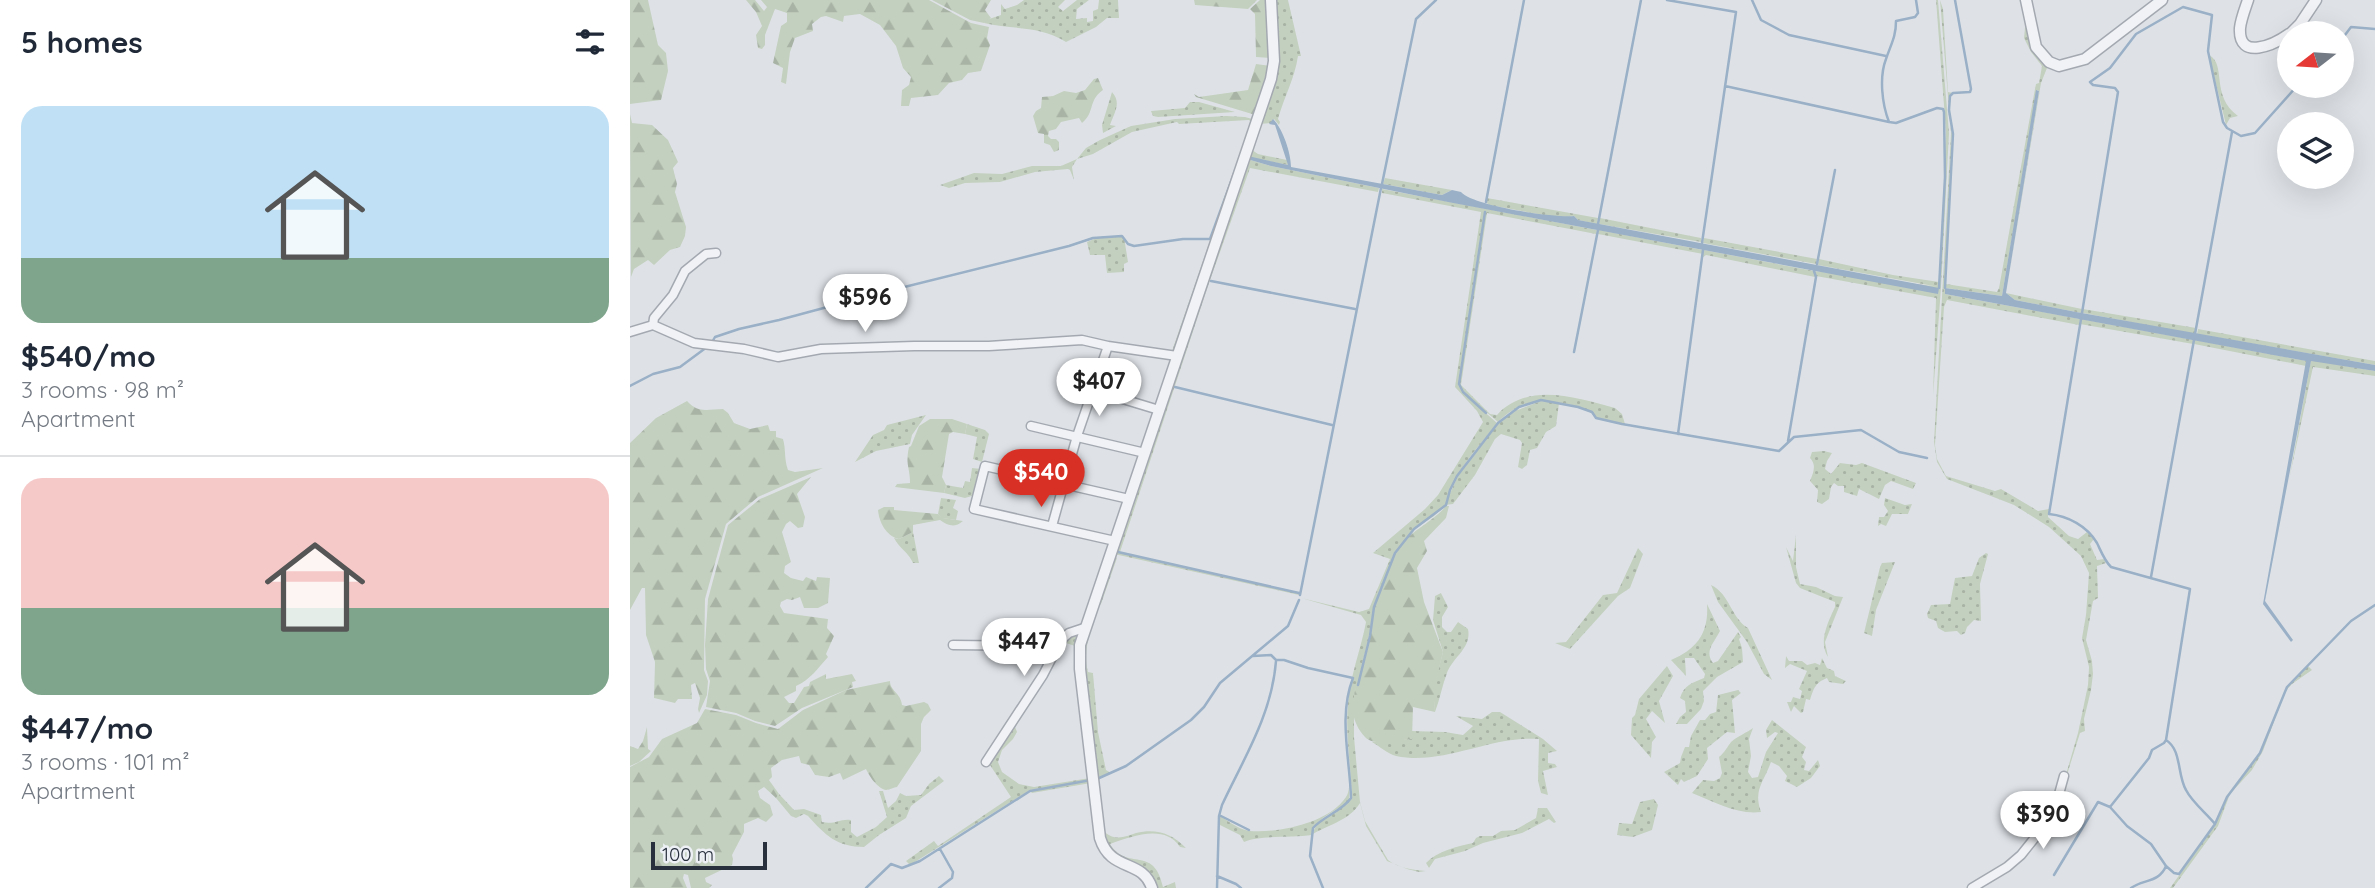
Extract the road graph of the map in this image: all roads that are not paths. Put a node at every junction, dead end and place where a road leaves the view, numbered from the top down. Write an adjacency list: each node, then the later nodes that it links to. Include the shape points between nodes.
1 (1271, 0): 12 (street, via 1271,79)
2 (2026, 0): 3 (street, via 2036,47 2059,66 2084,58)
3 (2162, 0)
4 (2248, 0): 7 (street, via 2240,27 2246,43 2264,48)
5 (2316, 0): 6 (street)
6 (2303, 21)
7 (2277, 41)
8 (716, 253): 9 (street, via 706,254 685,271)
9 (653, 325): 10 (street); 11 (street, via 694,343 778,357 821,349 1082,340)
10 (630, 332)
11 (1108, 346): 12 (street); 13 (street)
12 (1177, 356): 14 (street)
13 (1093, 390): 14 (street); 16 (street)
14 (1159, 410): 17 (street)
15 (1031, 426): 16 (street)
16 (1077, 436): 17 (street); 18 (street)
17 (1145, 453): 19 (street)
18 (1063, 483): 19 (street); 20 (street); 20 (street, via 985,466 974,509)
19 (1129, 499): 21 (street)
20 (1052, 527): 21 (street)
21 (1115, 541): 22 (street)
22 (1084, 628): 23 (street); 27 (street, via 1079,659 1100,838 1110,857 1143,872)
23 (1061, 640): 24 (street, via 1038,646); 25 (street)
24 (953, 645)
25 (986, 762)
26 (2064, 776): 28 (street, via 2046,829 2007,867)
27 (1152, 888)
28 (1972, 888)

